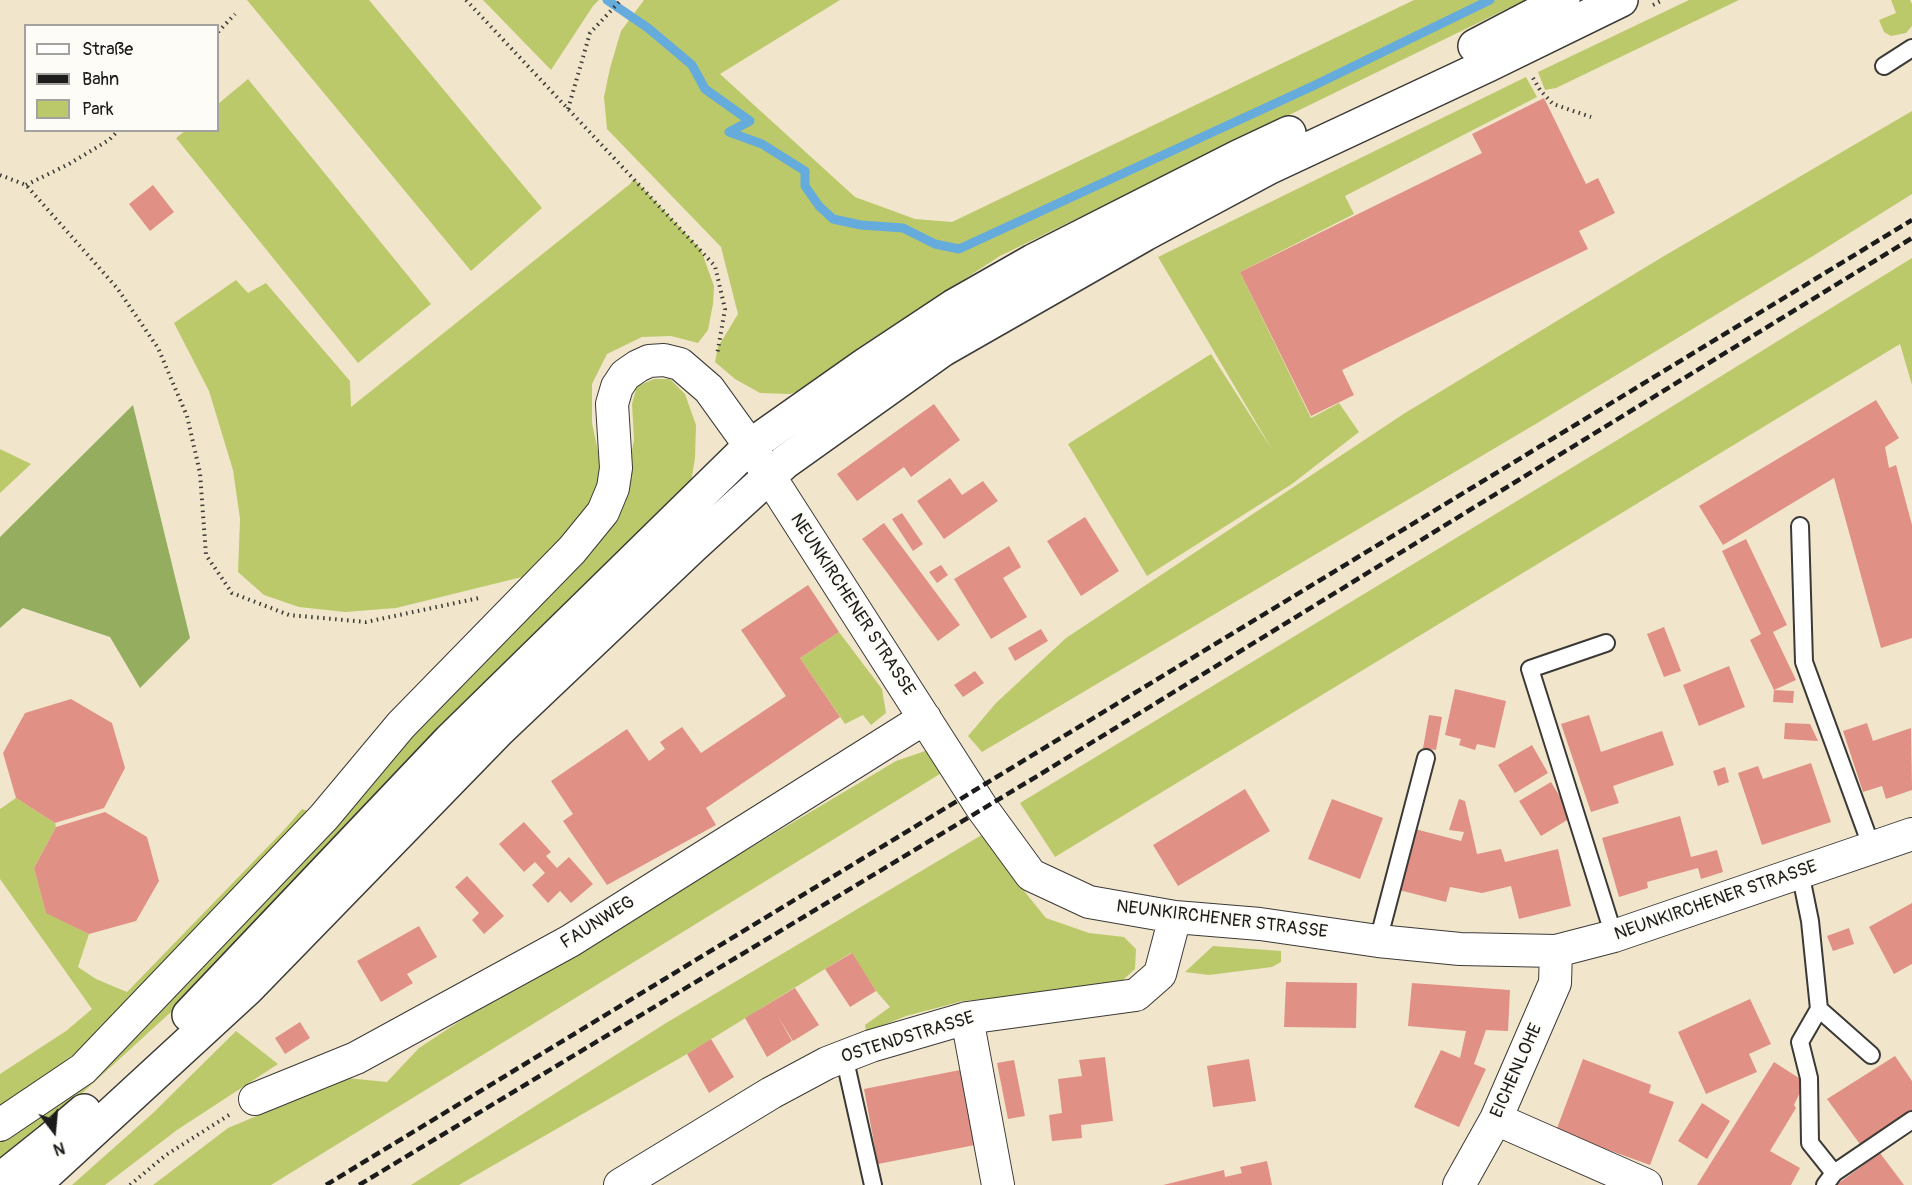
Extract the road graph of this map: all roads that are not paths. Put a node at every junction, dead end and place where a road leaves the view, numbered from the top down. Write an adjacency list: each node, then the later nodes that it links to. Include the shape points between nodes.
1 (1563, 0): 5 (main road, via 1491,39 1238,157 1033,261 944,313)
2 (1621, 0): 6 (main road, via 1270,167 1144,234 942,350)
3 (1912, 48): 4 (lane)
4 (1884, 66)
5 (750, 446): 6 (street, NEUNKIRCHENER STRASSE); 25 (street, NEUNKIRCHENER STRASSE, via 710,388 680,364 649,361 625,375 612,404 616,468 613,488 603,512 572,550 401,725 324,817 82,1069); 27 (main road, via 450,740 164,1041)
6 (768, 477): 9 (street, NEUNKIRCHENER STRASSE); 28 (main road, via 499,730 248,988)
7 (1800, 526): 12 (lane, via 1804,663)
8 (1606, 643): 15 (lane, via 1530,669)
9 (925, 718): 14 (street, NEUNKIRCHENER STRASSE, via 982,808 1032,875 1089,902); 22 (street, FAUNWEG, via 570,941 356,1058)
10 (1426, 758): 16 (lane)
11 (1912, 834): 12 (street, NEUNKIRCHENER STRASSE)
12 (1872, 848): 13 (street, NEUNKIRCHENER STRASSE)
13 (1800, 872): 15 (street, NEUNKIRCHENER STRASSE); 18 (lane, via 1810,921)
14 (1175, 917): 16 (street, NEUNKIRCHENER STRASSE, via 1260,924); 19 (street, OSTENDSTRASSE, via 1160,974 1136,995)
15 (1614, 936): 17 (street, NEUNKIRCHENER STRASSE)
16 (1378, 941): 17 (street, NEUNKIRCHENER STRASSE, via 1460,949)
17 (1556, 951): 23 (street, EICHENLOHE, via 1555,983)
18 (1819, 1009): 20 (lane); 26 (lane, via 1800,1042 1809,1078 1810,1143)
19 (967, 1018): 21 (street, OSTENDSTRASSE); 31 (street)
20 (1871, 1055)
21 (844, 1056): 29 (street, OSTENDSTRASSE, via 771,1093); 30 (lane)
22 (255, 1099)
23 (1496, 1119): 32 (street, EICHENLOHE); 33 (street)
24 (1912, 1120): 26 (lane)
25 (0, 1125)
26 (1829, 1179)
27 (0, 1180)
28 (34, 1185)
29 (620, 1185)
30 (873, 1185)
31 (998, 1185)
32 (1460, 1185)
33 (1646, 1185)

